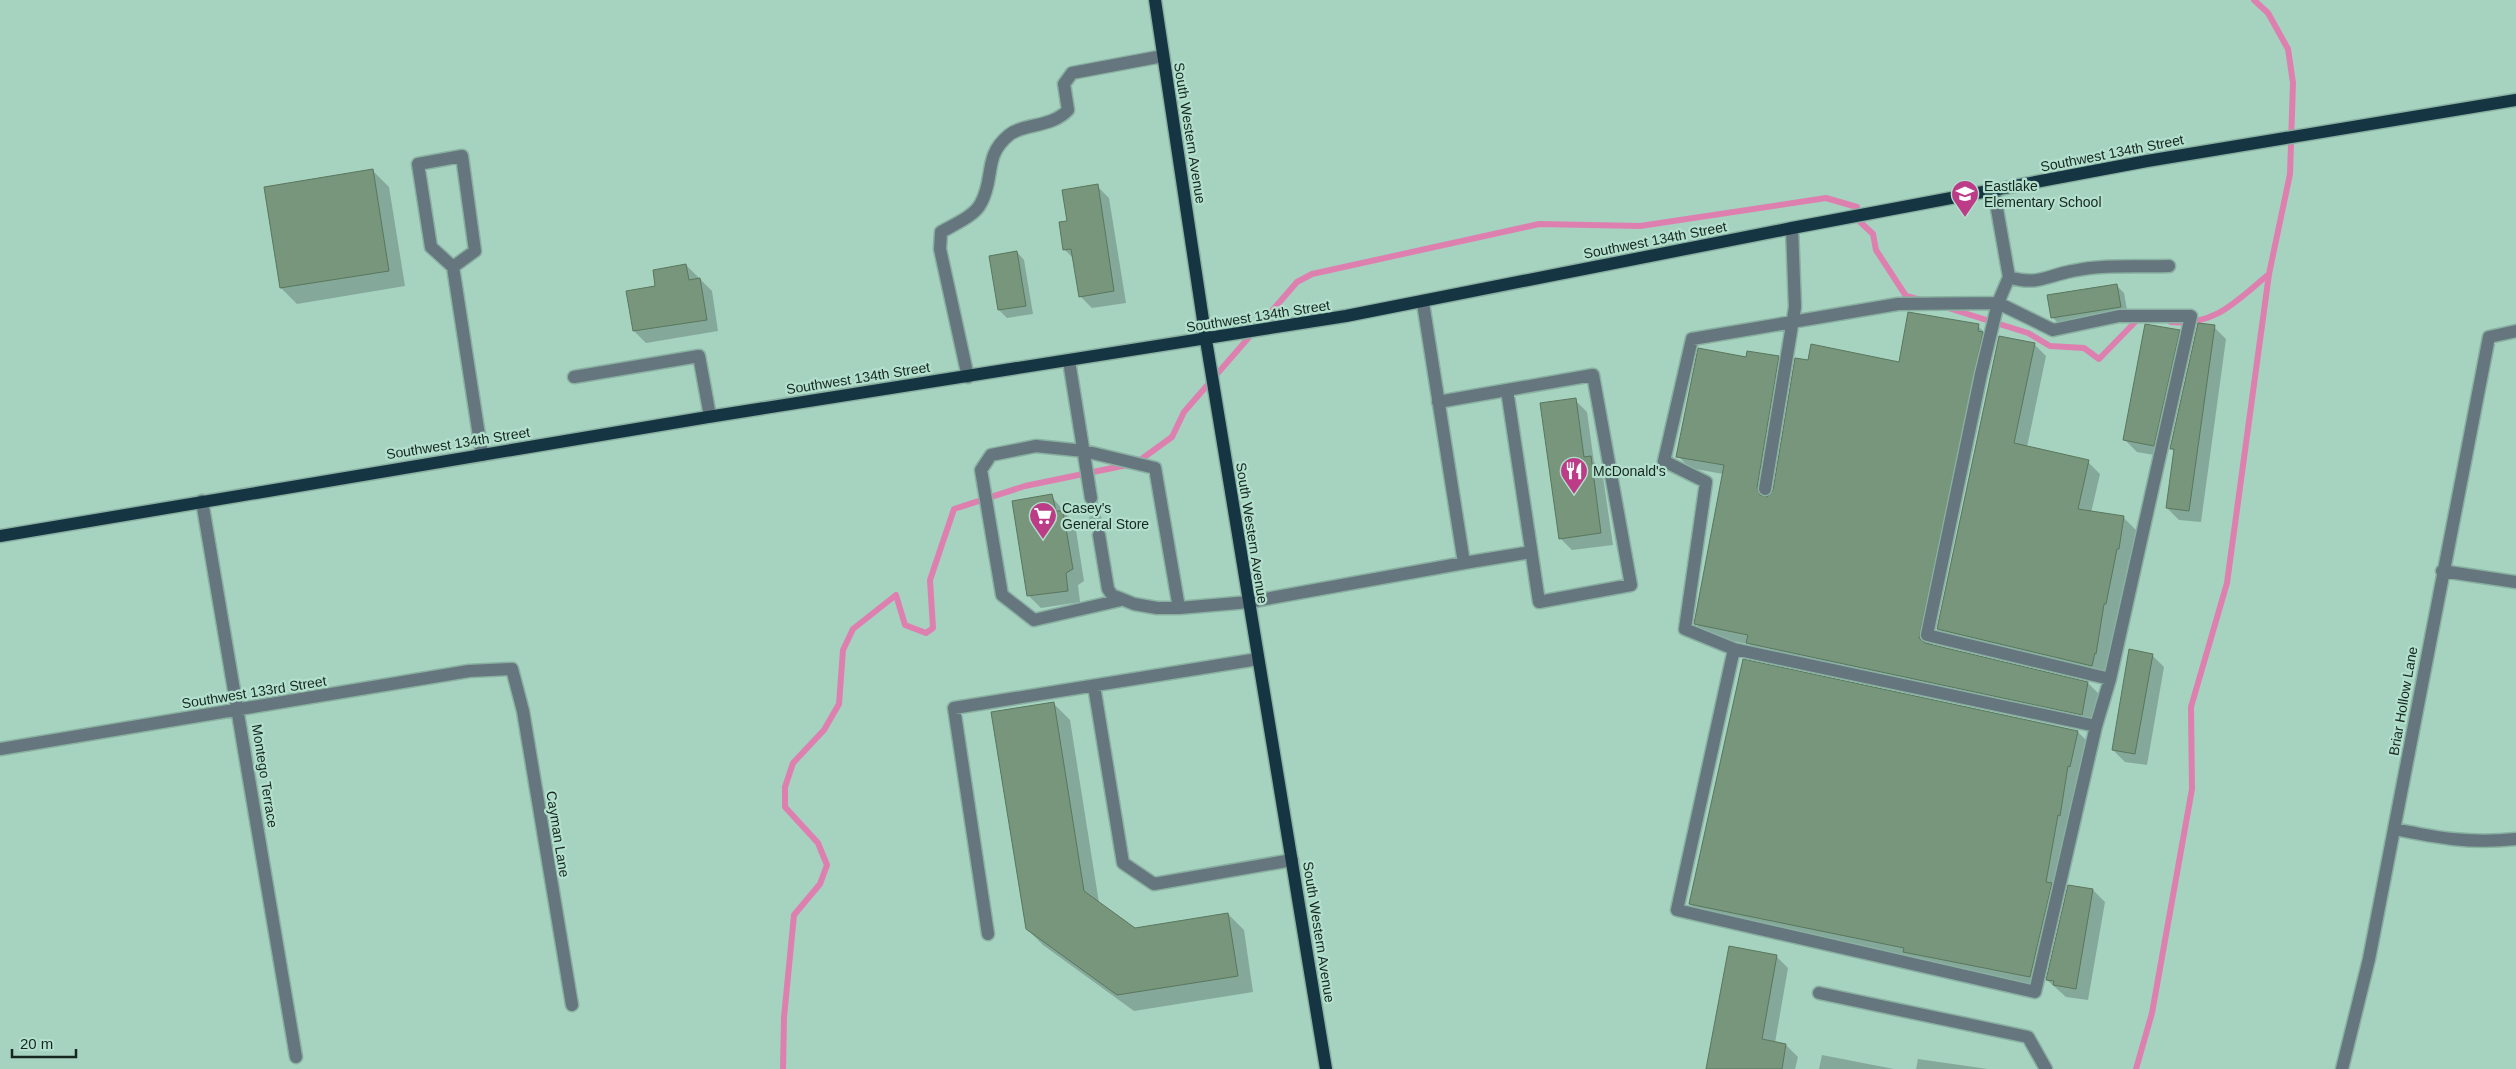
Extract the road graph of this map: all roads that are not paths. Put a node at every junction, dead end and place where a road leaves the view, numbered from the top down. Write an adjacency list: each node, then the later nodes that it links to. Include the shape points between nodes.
1 (1155, 0): 2 (main road, South Western Avenue)
2 (1163, 56): 13 (main road, South Western Avenue); 15 (street, via 1072,73 1064,84 1068,110 1060,118 1010,134 992,154 987,190 980,205 941,232 940,249)
3 (2516, 100): 4 (main road, Southwest 134th Street, via 2252,143)
4 (1994, 192): 5 (main road, Southwest 134th Street); 8 (street)
5 (1792, 228): 9 (main road, Southwest 134th Street); 11 (street, via 1795,308)
6 (2169, 266): 8 (street, via 2073,271 2039,282)
7 (453, 268): 7 (street, via 476,251 462,156 418,164 431,247); 21 (street)
8 (2009, 277): 10 (street)
9 (1423, 303): 13 (main road, Southwest 134th Street); 18 (street)
10 (1998, 304): 11 (street, via 1898,304); 37 (street, via 1927,635); 37 (street, via 2053,330 2119,316 2190,316)
11 (1792, 322): 22 (street); 34 (street, via 1692,339 1664,461 1706,482 1684,629)
12 (2516, 332): 29 (street, Briar Hollow Lane, via 2489,337)
13 (1206, 340): 14 (main road, Southwest 134th Street); 32 (main road, South Western Avenue)
14 (1069, 361): 15 (main road, Southwest 134th Street); 20 (street)
15 (968, 376): 19 (main road, Southwest 134th Street)
16 (574, 377): 19 (street, via 699,356)
17 (1508, 390): 18 (street); 27 (street); 27 (street, via 1593,375 1631,586 1539,602)
18 (1438, 402): 28 (street)
19 (710, 416): 21 (main road, Southwest 134th Street)
20 (1084, 451): 23 (street); 31 (street, via 1036,446 991,455 981,470 1002,595 1034,620); 33 (street, via 1155,468)
21 (482, 455): 24 (main road, Southwest 134th Street)
22 (1765, 489)
23 (1092, 498)
24 (202, 501): 26 (main road, Southwest 134th Street); 39 (street, Montego Terrace)
25 (1099, 535): 31 (street, via 1108,588)
26 (0, 536)
27 (1531, 552): 28 (street)
28 (1464, 563): 32 (street)
29 (2442, 571): 30 (street); 42 (street, Briar Hollow Lane)
30 (2516, 582)
31 (1121, 600): 33 (street, via 1157,608)
32 (1249, 602): 33 (street); 35 (main road, South Western Avenue)
33 (1179, 608)
34 (1734, 649): 40 (street); 40 (street, via 1677,910 2035,992)
35 (1258, 659): 38 (street); 44 (main road, South Western Avenue)
36 (512, 669): 39 (street, Southwest 133rd Street, via 469,671); 47 (street, Cayman Lane, via 523,710)
37 (2110, 679): 40 (street)
38 (1094, 686): 44 (street, via 1124,862 1154,884); 45 (street, via 954,708)
39 (239, 710): 41 (street, Southwest 133rd Street); 48 (street, Montego Terrace)
40 (2096, 726)
41 (0, 748)
42 (2395, 829): 43 (street, via 2479,843); 51 (street, Briar Hollow Lane, via 2369,959)
43 (2516, 839)
44 (1292, 860): 49 (main road, South Western Avenue)
45 (988, 934)
46 (1819, 993): 50 (street, via 2028,1037)
47 (572, 1005)
48 (296, 1057)
49 (1326, 1069)
50 (2046, 1069)
51 (2342, 1069)

